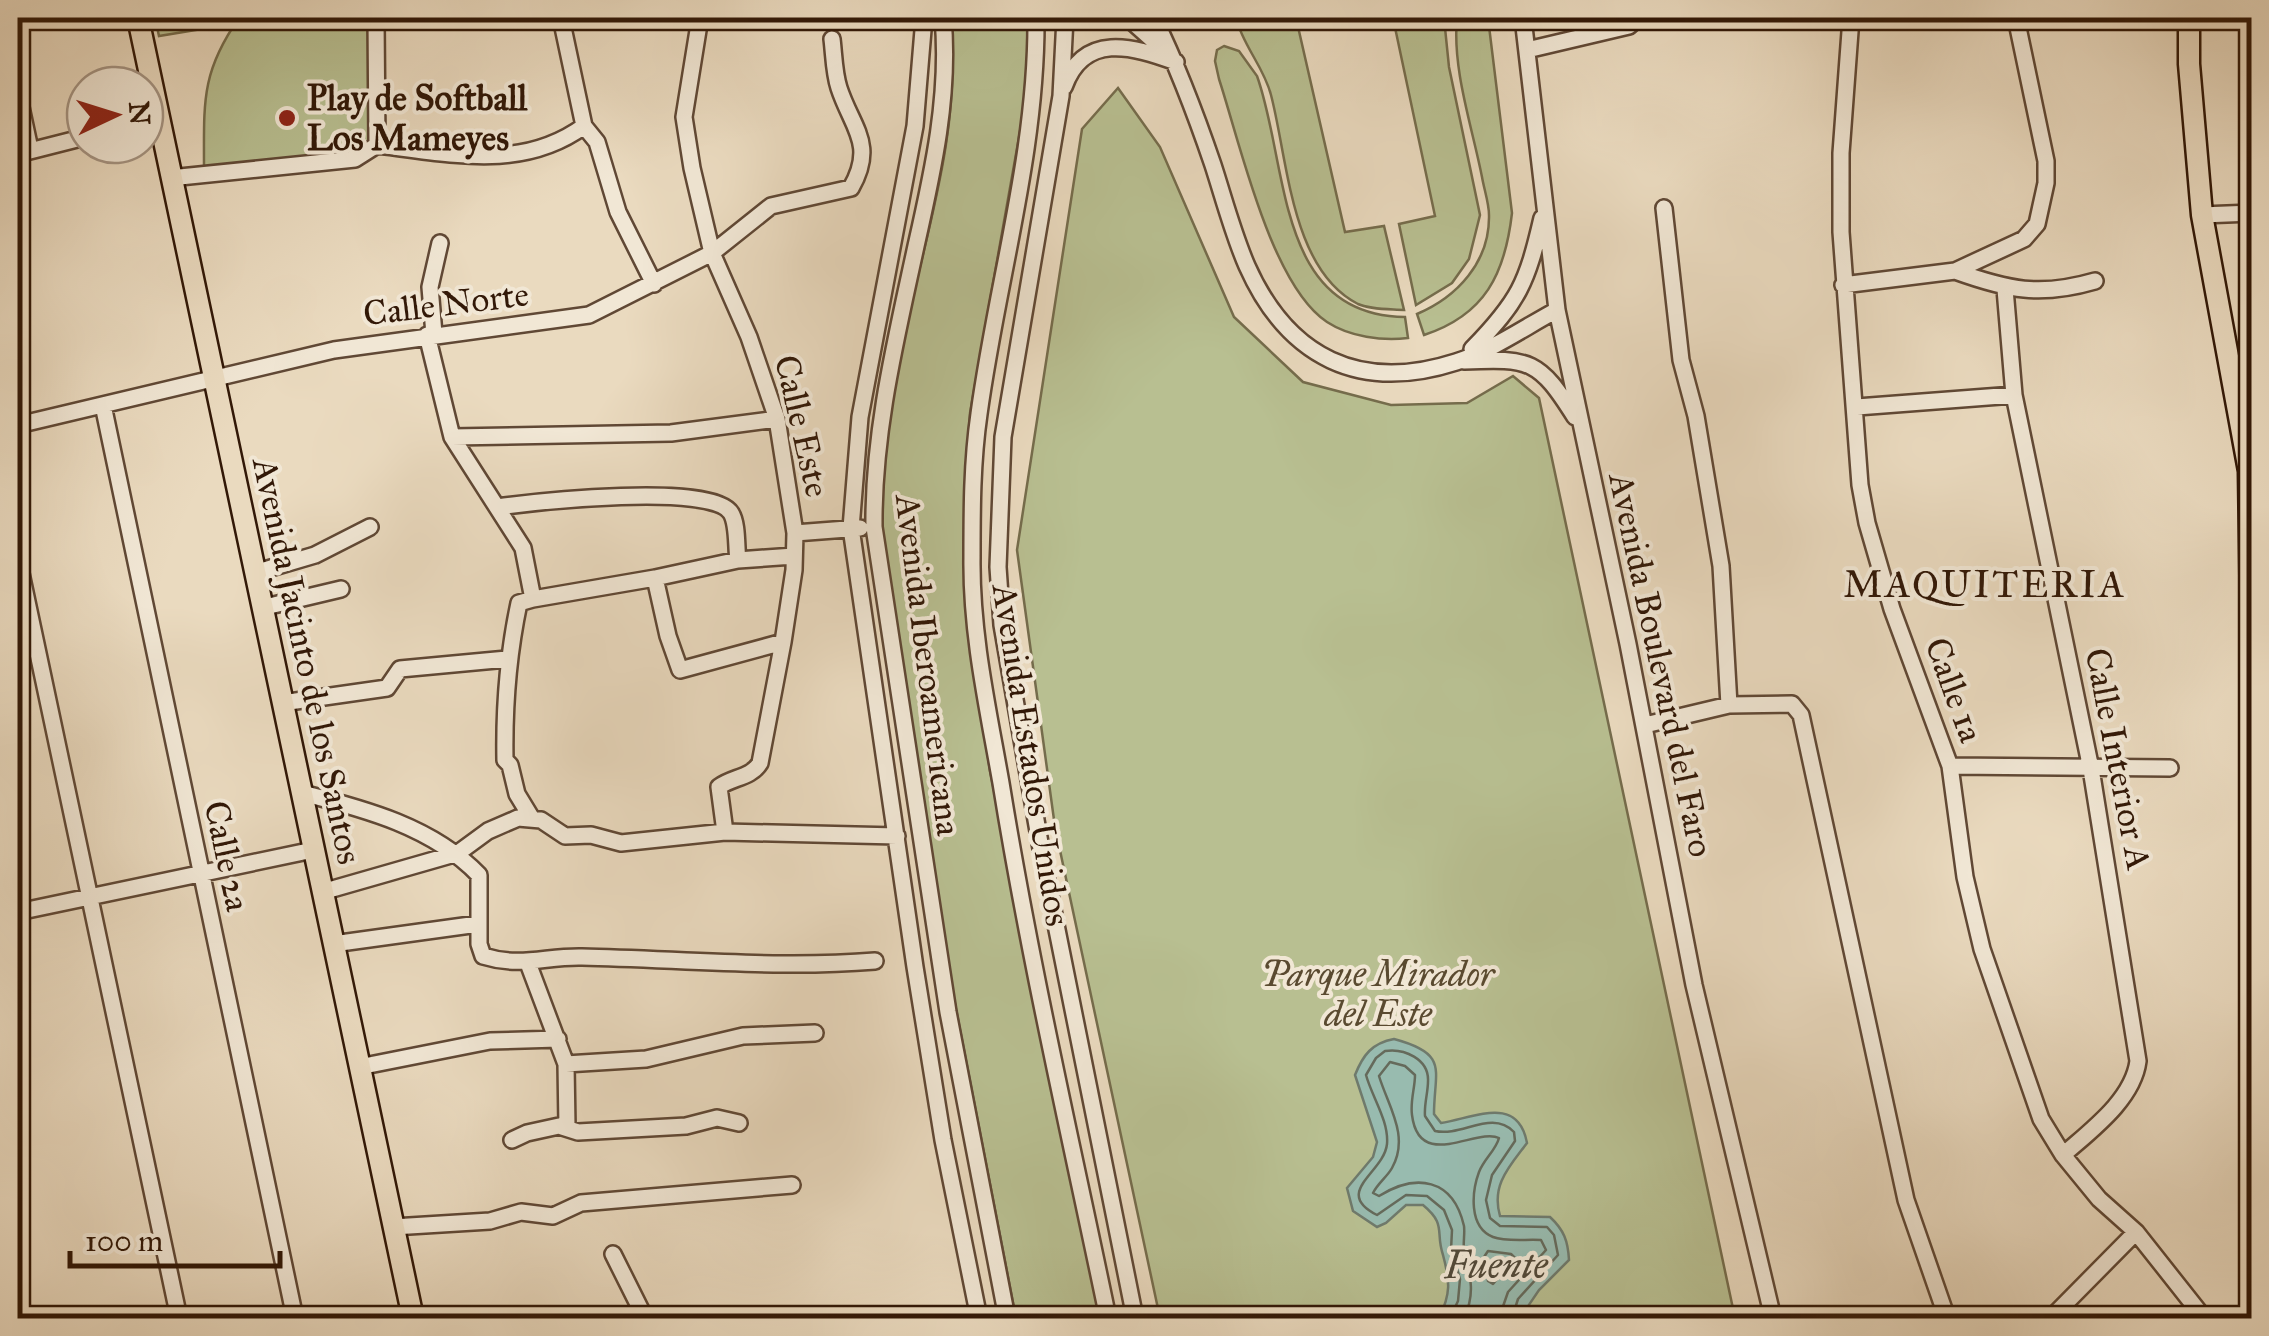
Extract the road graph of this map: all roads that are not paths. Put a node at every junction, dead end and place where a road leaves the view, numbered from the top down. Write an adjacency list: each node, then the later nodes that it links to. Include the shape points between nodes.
1 (138, 18): 21 (main road, Avenida Jacinto de los Santos)
2 (376, 18): 26 (street)
3 (561, 18): 24 (street)
4 (700, 18): 35 (street, Calle Este, via 684,120)
5 (924, 18): 56 (street, Avenida Iberoamericana, via 915,126 860,417)
6 (943, 18): 55 (street, Avenida Iberoamericana, via 940,125 890,362)
7 (1036, 18): 82 (street, Avenida Estados Unidos, via 1030,139 974,462 976,633)
8 (1065, 18): 23 (street, Avenida Estados Unidos)
9 (1128, 18): 20 (street)
10 (1154, 18): 20 (street)
11 (1523, 18): 19 (street, Avenida Boulevard del Faro)
12 (1616, 18): 17 (street)
13 (1638, 18): 17 (street)
14 (1851, 18): 39 (street, Calle 1a, via 1841,152)
15 (2016, 18): 36 (street, via 2046,161 2037,224 2024,239)
16 (2189, 18): 33 (main road)
17 (1606, 32): 19 (street)
18 (832, 39): 35 (street, Calle Norte, via 837,84 861,138 863,161 855,182 771,206)
19 (1527, 50): 30 (street, Avenida Boulevard del Faro)
20 (1176, 62): 23 (street, via 1139,49 1086,54); 43 (street, via 1247,267 1302,343 1356,371 1391,376)
21 (144, 65)
22 (18, 94): 27 (street)
23 (1061, 96): 81 (street, Avenida Estados Unidos, via 1003,437 998,567 1002,626)
24 (584, 126): 26 (street, via 552,147 510,155); 38 (street, via 597,142 618,212)
25 (65, 142): 27 (street)
26 (377, 145): 29 (street, via 355,159)
27 (24, 152)
28 (165, 162): 29 (main road, Avenida Jacinto de los Santos)
29 (170, 178): 44 (main road, Avenida Jacinto de los Santos)
30 (1545, 204): 41 (street, Avenida Boulevard del Faro); 43 (street, via 1523,286)
31 (1664, 208): 70 (street, via 1681,360 1721,566)
32 (2252, 212): 33 (street)
33 (2202, 215): 52 (main road)
34 (440, 244): 42 (street, via 430,287)
35 (712, 253): 38 (street, Calle Norte); 48 (street, Calle Este)
36 (1956, 271): 39 (street); 40 (street)
37 (2095, 280): 40 (street, via 2065,290)
38 (654, 284): 42 (street, Calle Norte, via 582,317)
39 (1843, 285): 47 (street, Calle 1a)
40 (2005, 289): 45 (street, Calle Interior A)
41 (1557, 310): 43 (street); 50 (street, Avenida Boulevard del Faro)
42 (430, 334): 44 (street, Calle Norte); 51 (street)
43 (1460, 361): 50 (street, via 1536,366)
44 (216, 377): 46 (street, Calle Norte); 61 (main road, Avenida Jacinto de los Santos)
45 (2014, 395): 47 (street); 74 (street, Calle Interior A)
46 (104, 405): 49 (street, Calle Norte); 83 (street, Calle 2a)
47 (1857, 408): 72 (street, Calle 1a, via 1867,523)
48 (776, 419): 51 (street, via 671,434); 57 (street, Calle Este)
49 (18, 425)
50 (1580, 426): 71 (street, Avenida Boulevard del Faro)
51 (452, 437): 53 (street)
52 (2250, 471): 68 (main road)
53 (498, 507): 60 (street, via 578,496 668,497 724,506 733,516); 64 (street, via 524,550)
54 (370, 527): 61 (street, via 315,555)
55 (874, 527): 56 (street); 108 (street, Avenida Iberoamericana, via 939,956)
56 (851, 528): 57 (street); 78 (street, Avenida Iberoamericana)
57 (794, 533): 58 (street, Calle Este)
58 (794, 556): 60 (street); 66 (street, Calle Este)
59 (18, 558): 85 (street)
60 (738, 560): 62 (street)
61 (254, 572): 65 (main road, Avenida Jacinto de los Santos)
62 (655, 578): 64 (street); 66 (street, via 680,670)
63 (341, 589): 65 (street)
64 (532, 599): 67 (street, via 519,603)
65 (261, 608): 69 (main road, Avenida Jacinto de los Santos)
66 (783, 642): 77 (street, Calle Este, via 760,763 719,788)
67 (507, 659): 69 (street, via 400,669 387,688); 76 (street, via 507,762)
68 (2252, 680)
69 (282, 703): 75 (main road, Avenida Jacinto de los Santos)
70 (1729, 706): 71 (street); 112 (street, via 1792,704 1801,715 1906,1200)
71 (1644, 725): 111 (street, Avenida Boulevard del Faro, via 1694,984)
72 (1950, 766): 74 (street); 98 (street, Calle 1a, via 1982,949 2041,1118)
73 (2170, 768): 74 (street)
74 (2092, 769): 98 (street, Calle Interior A, via 2138,1061 2128,1088 2102,1121)
75 (302, 793): 79 (main road, Avenida Jacinto de los Santos); 80 (street, via 373,811)
76 (530, 817): 77 (street, via 565,836 621,843); 80 (street, via 509,820)
77 (725, 832): 78 (street)
78 (897, 836): 107 (street, Avenida Iberoamericana, via 943,1140)
79 (313, 850): 83 (street); 84 (main road, Avenida Jacinto de los Santos)
80 (458, 853): 84 (street); 87 (street, via 480,875)
81 (1043, 860): 82 (street); 110 (street, Avenida Estados Unidos)
82 (1014, 866): 109 (street, Avenida Estados Unidos)
83 (200, 874): 85 (street); 104 (street, Calle 2a)
84 (322, 892): 88 (main road, Avenida Jacinto de los Santos)
85 (87, 898): 86 (street); 103 (street)
86 (18, 912)
87 (478, 924): 88 (street); 90 (street, via 483,956)
88 (333, 944): 94 (main road, Avenida Jacinto de los Santos)
89 (875, 961): 90 (street, via 812,966 568,956)
90 (528, 963): 92 (street)
91 (815, 1033): 93 (street, via 742,1036 646,1059)
92 (558, 1039): 93 (street); 94 (street, via 490,1041)
93 (566, 1064): 96 (street)
94 (359, 1067): 100 (main road, Avenida Jacinto de los Santos)
95 (739, 1123): 96 (street, via 718,1118 659,1128)
96 (568, 1127): 97 (street)
97 (512, 1140)
98 (2063, 1155): 101 (street, Calle 1a)
99 (792, 1184): 100 (street, via 581,1202 552,1216 521,1212 490,1221)
100 (393, 1227): 105 (main road, Avenida Jacinto de los Santos)
101 (2136, 1232): 113 (street, via 2056,1313); 114 (street, Calle 1a)
102 (613, 1254): 106 (street)
103 (178, 1318)
104 (294, 1318)
105 (413, 1318)
106 (644, 1318)
107 (979, 1318)
108 (1007, 1318)
109 (1108, 1318)
110 (1136, 1318)
111 (1774, 1318)
112 (1947, 1318)
113 (2039, 1318)
114 (2204, 1318)

